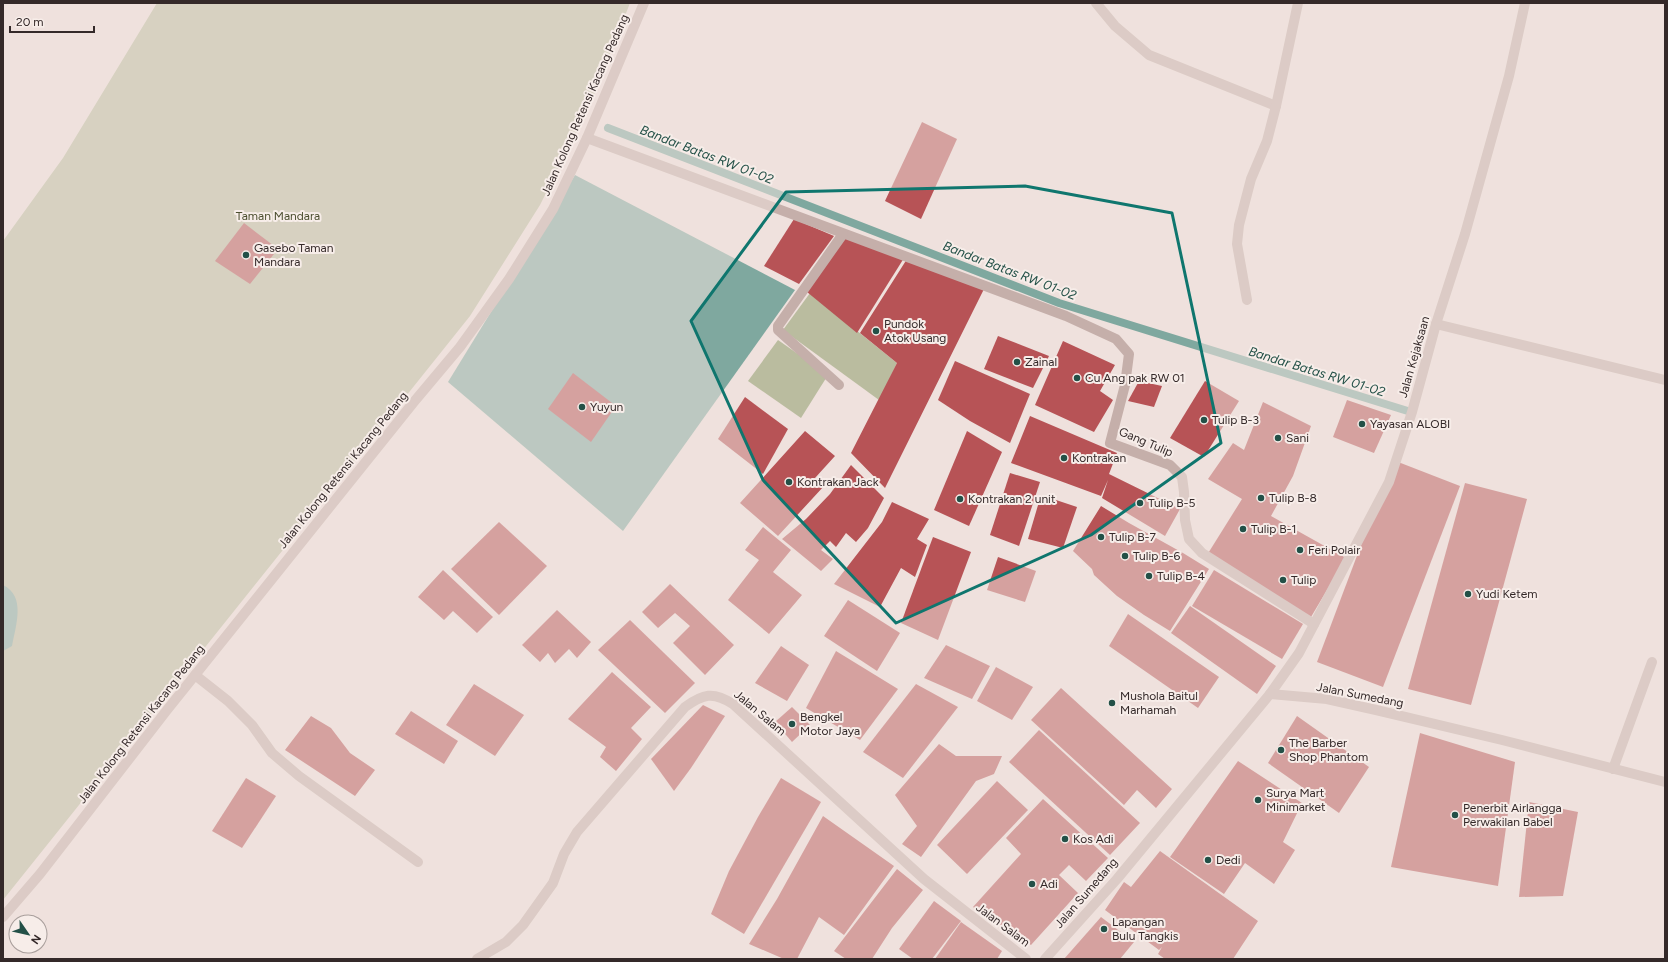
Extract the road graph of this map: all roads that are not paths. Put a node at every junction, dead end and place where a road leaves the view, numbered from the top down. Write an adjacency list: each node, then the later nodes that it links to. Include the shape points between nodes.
1 (644, 3): 6 (street, Jalan Kolong Retensi Kacang Pedang)
2 (1096, 3): 5 (street, via 1115,26 1149,55)
3 (1298, 3): 5 (street)
4 (1525, 3): 9 (street, Jalan Kejaksaan, via 1509,76 1474,204)
5 (1276, 106): 8 (street, via 1267,141 1251,179 1239,225 1238,244)
6 (587, 138): 7 (street); 14 (street, Jalan Kolong Retensi Kacang Pedang, via 553,209 509,279 460,346)
7 (844, 234): 11 (street, via 778,326 778,330); 12 (street, Gang Tulip, via 1066,316 1116,339 1129,354 1125,385 1110,443 1170,465 1182,477 1189,539 1202,553)
8 (1247, 300)
9 (1436, 324): 10 (street); 12 (street, Jalan Kejaksaan, via 1412,412 1389,482)
10 (1665, 380)
11 (839, 385)
12 (1314, 624): 15 (street, Jalan Kejaksaan, via 1299,653)
13 (1652, 662): 16 (street)
14 (195, 675): 18 (street, via 228,701 252,725 272,753 299,776); 19 (street, Jalan Kolong Retensi Kacang Pedang, via 40,874)
15 (1270, 694): 16 (street, Jalan Sumedang, via 1327,699); 22 (street, Jalan Sumedang, via 1117,879)
16 (1613, 769): 17 (street, Jalan Sumedang)
17 (1665, 782)
18 (418, 862)
19 (3, 917)
20 (476, 959): 21 (street, Jalan Salam, via 506,942 523,925 553,883 576,832 685,707 698,698 716,696 733,704 924,879)
21 (1026, 959)
22 (1046, 959)

